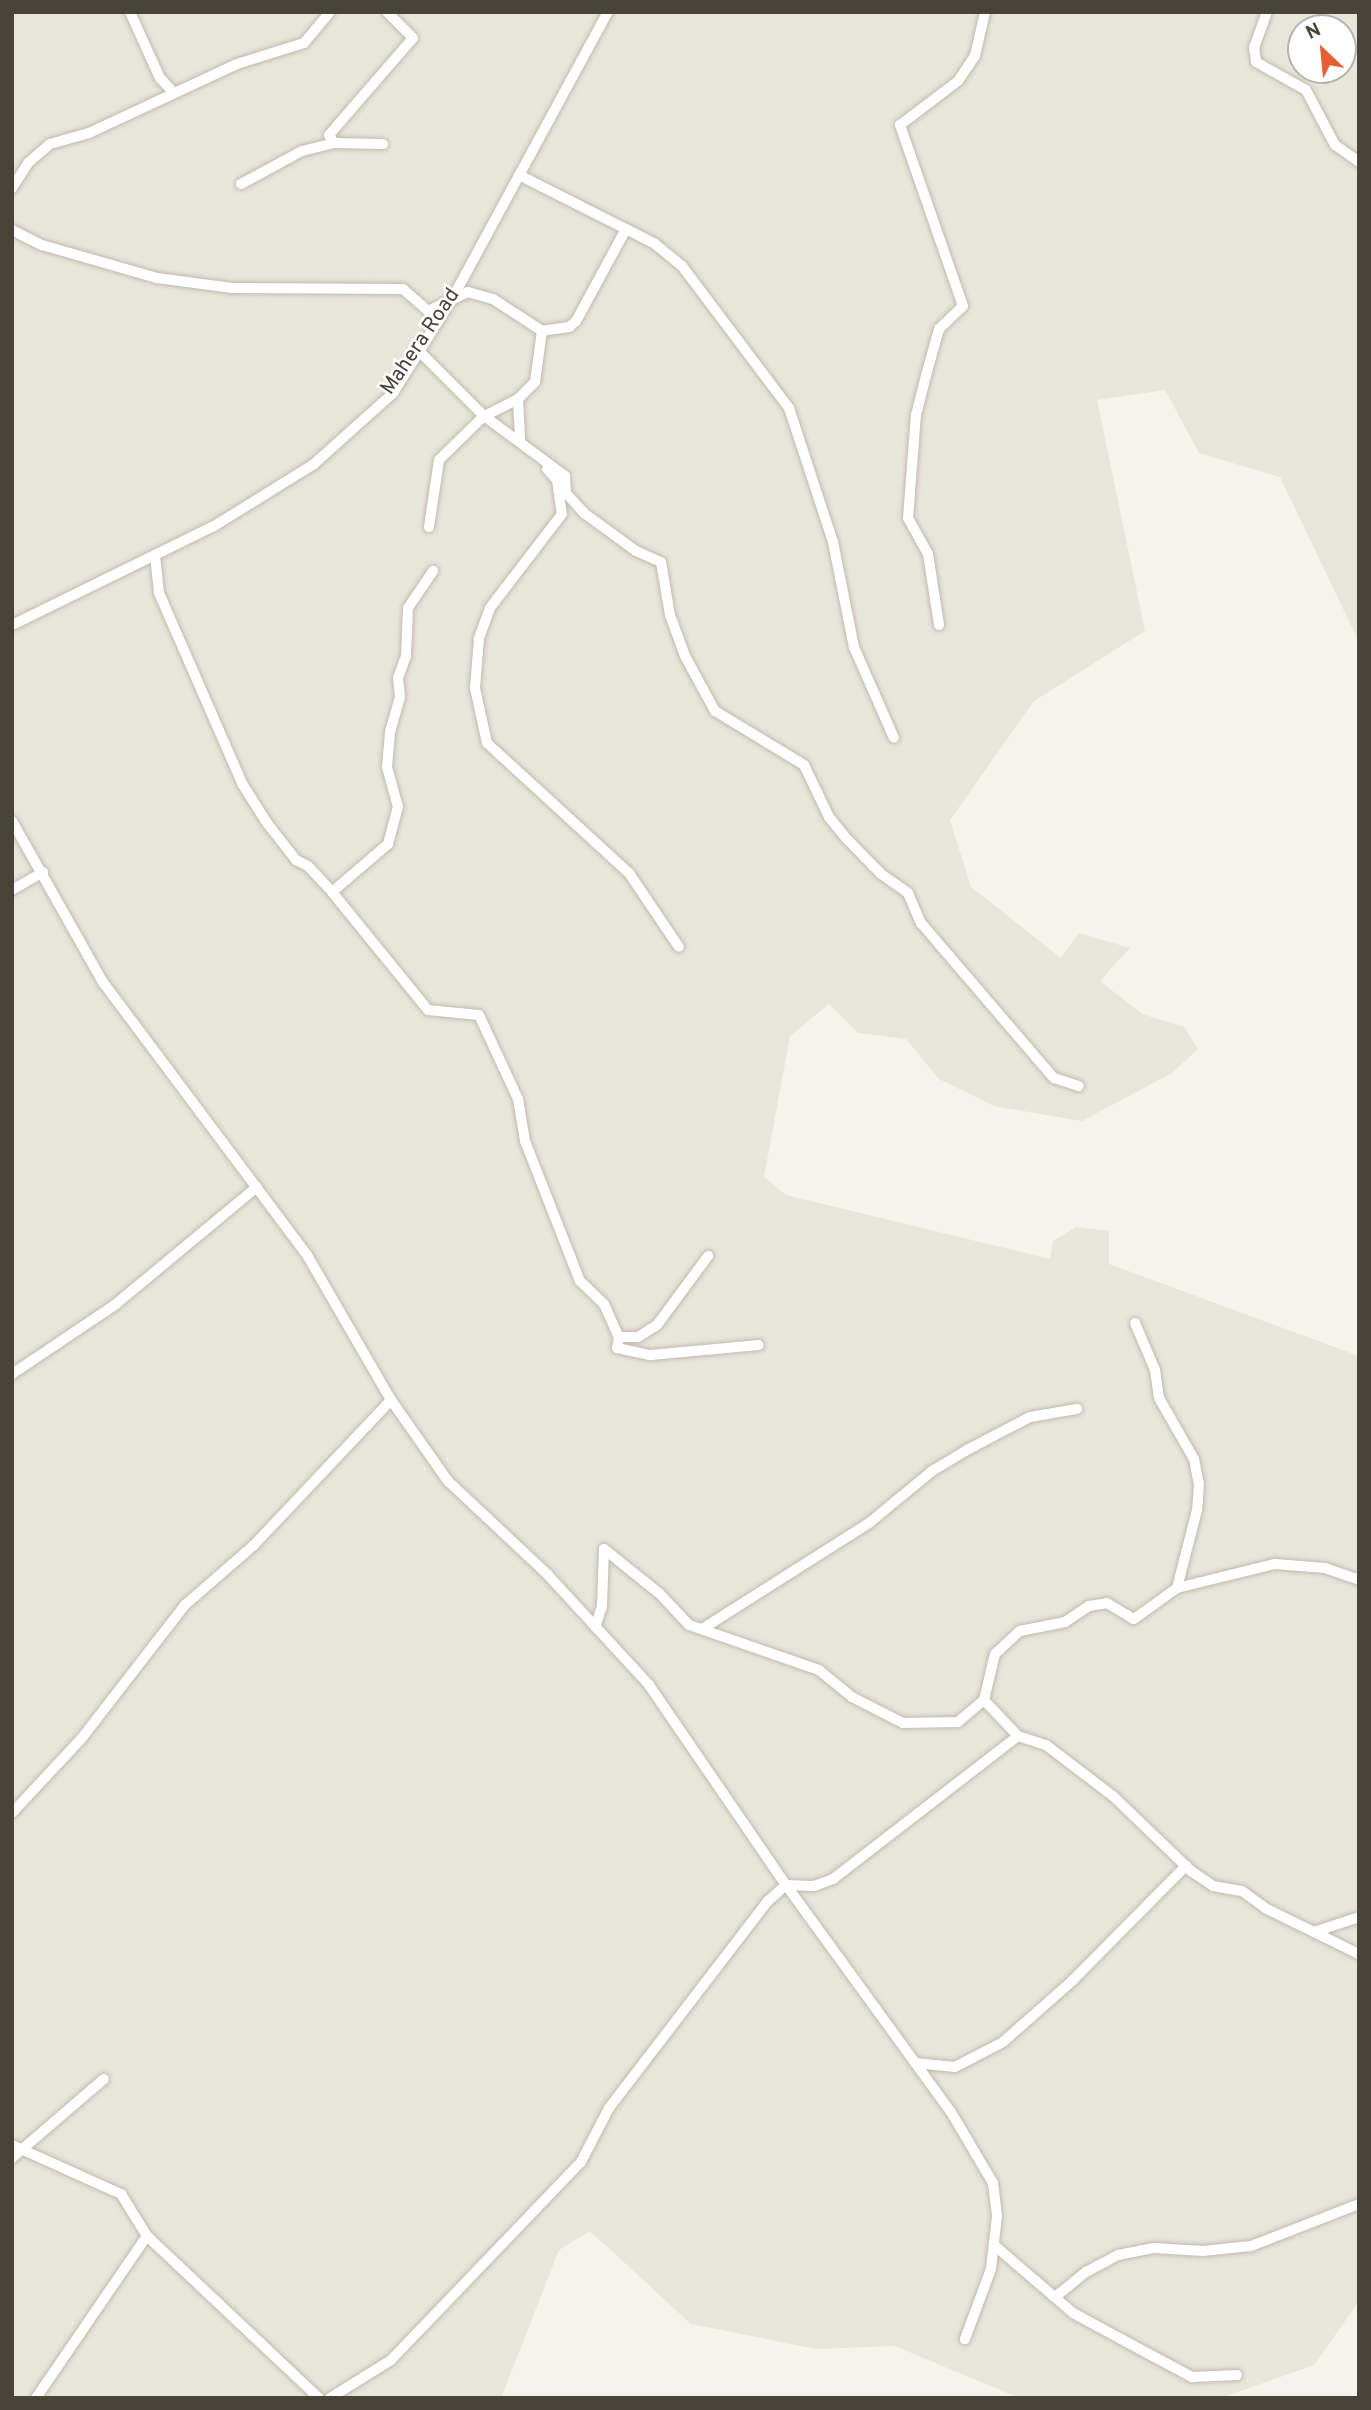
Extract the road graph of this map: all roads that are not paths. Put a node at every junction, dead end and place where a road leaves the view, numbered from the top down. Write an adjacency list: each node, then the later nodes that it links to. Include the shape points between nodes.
1 (130, 12): 7 (street, via 160,78)
2 (330, 12): 7 (street, via 304,43)
3 (387, 12): 8 (street, via 413,38 329,135)
4 (608, 12): 11 (street, Mahera Road)
5 (985, 12): 27 (street, via 975,56 958,81 900,125 963,306 939,329 927,372 916,415 908,518 928,554)
6 (1267, 12): 10 (street, via 1254,47 1255,62 1306,90 1335,145)
7 (172, 91): 13 (street, via 89,133 50,144 28,163)
8 (334, 143): 9 (street); 12 (street, via 302,150)
9 (383, 144)
10 (1359, 162)
11 (519, 176): 14 (street); 16 (street, Mahera Road)
12 (241, 184)
13 (12, 188)
14 (626, 229): 17 (street, via 576,321 569,327); 28 (street, via 682,266 789,408 833,542 854,648)
15 (12, 230): 16 (street, via 41,245 157,278 232,288 403,289 428,311)
16 (452, 299): 17 (street, via 468,292 493,299); 18 (street, Mahera Road)
17 (542, 331): 19 (street, via 535,382)
18 (418, 350): 20 (street); 24 (street, Mahera Road, via 393,393 314,464 214,526)
19 (518, 399): 20 (street); 21 (street)
20 (484, 416): 21 (street); 23 (street, via 439,460)
21 (520, 438): 22 (street)
22 (538, 460): 33 (street, via 557,480 562,514 482,623 475,688 487,743 629,873); 34 (street, via 565,476 566,493 584,513 636,551 661,562 670,615 685,656 715,711 804,765 829,817 846,838 881,874 908,892 921,923 1054,1078)
23 (429, 527)
24 (155, 555): 26 (street, Mahera Road); 32 (street, via 159,593 243,785 296,860)
25 (433, 571): 32 (street, via 408,608 406,656 398,678 400,697 387,767 398,807 388,844)
26 (12, 625)
27 (939, 625)
28 (894, 738)
29 (12, 821): 30 (street)
30 (43, 872): 31 (street); 35 (street, via 102,981)
31 (12, 890)
32 (332, 892): 38 (street, via 428,1010 479,1015 518,1099 525,1141 580,1281 604,1304)
33 (679, 947)
34 (1079, 1086)
35 (257, 1187): 40 (street, via 116,1304); 41 (street, via 307,1255)
36 (708, 1255): 38 (street, via 657,1325 638,1337)
37 (1135, 1323): 44 (street, via 1155,1370 1158,1398 1194,1459 1199,1484 1198,1510)
38 (619, 1337): 39 (street, via 617,1349 651,1355)
39 (760, 1345)
40 (12, 1374)
41 (391, 1400): 45 (street, via 448,1480 548,1574); 49 (street, via 254,1545 185,1605 81,1739)
42 (1077, 1409): 46 (street, via 1030,1417 965,1451 932,1471 869,1523)
43 (1359, 1580): 44 (street, via 1325,1569 1275,1564)
44 (1177, 1588): 47 (street, via 1135,1619 1107,1603 1090,1606 1065,1622 1020,1631 995,1654)
45 (595, 1627): 46 (street, via 602,1606 604,1549 660,1594 689,1625); 51 (street, via 649,1685)
46 (702, 1629): 47 (street, via 818,1670 852,1697 903,1723 958,1721)
47 (984, 1700): 48 (street)
48 (1018, 1737): 50 (street, via 1046,1745 1113,1796); 51 (street, via 833,1879 814,1886)
49 (12, 1813)
50 (1186, 1866): 53 (street, via 1213,1886 1242,1891); 55 (street, via 1073,1980 1003,2042 955,2067)
51 (786, 1885): 55 (street); 68 (street, via 767,1902 608,2108 581,2162 391,2360)
52 (1359, 1916): 53 (street)
53 (1314, 1933): 54 (street)
54 (1359, 1954)
55 (915, 2063): 62 (street, via 993,2183)
56 (104, 2079): 58 (street)
57 (12, 2145): 58 (street)
58 (24, 2149): 59 (street); 61 (street, via 121,2194)
59 (12, 2158)
60 (1359, 2204): 63 (street, via 1251,2246 1203,2251 1154,2248 1118,2255 1086,2272)
61 (146, 2235): 66 (street); 67 (street)
62 (994, 2245): 63 (street); 64 (street, via 991,2269)
63 (1055, 2297): 65 (street, via 1073,2313 1192,2377)
64 (965, 2339)
65 (1237, 2375)
66 (36, 2398)
67 (318, 2398)
68 (330, 2398)

